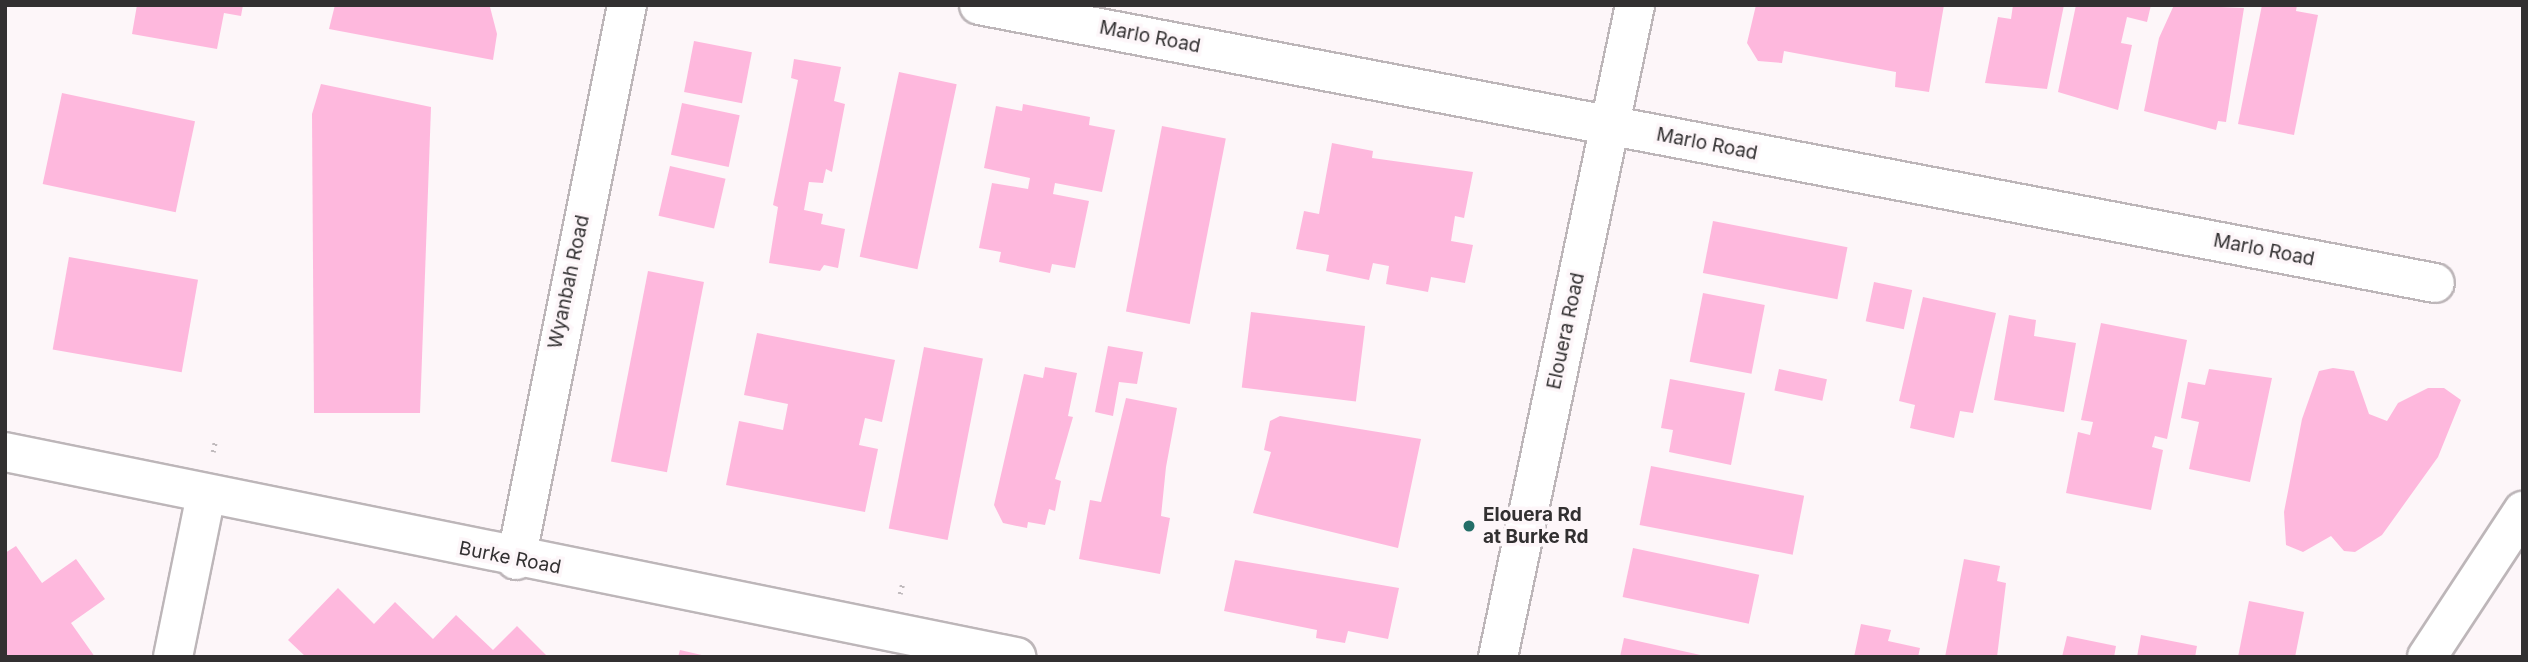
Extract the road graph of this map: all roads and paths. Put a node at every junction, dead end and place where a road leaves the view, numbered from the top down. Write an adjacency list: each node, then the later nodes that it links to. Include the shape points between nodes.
1 (627, 5): 9 (street, Wyanbah Road)
2 (979, 5): 4 (street, Marlo Road)
3 (1635, 5): 4 (street, Elouera Road)
4 (1611, 124): 5 (street, Marlo Road); 13 (street, Elouera Road)
5 (2435, 283)
6 (5, 452): 7 (street, Burke Road)
7 (206, 495): 9 (street, Burke Road); 11 (street)
8 (2523, 511): 14 (street)
9 (516, 560): 10 (street, Burke Road)
10 (889, 645): 12 (street, Burke Road)
11 (173, 657)
12 (1016, 657)
13 (1498, 657)
14 (2427, 657)

